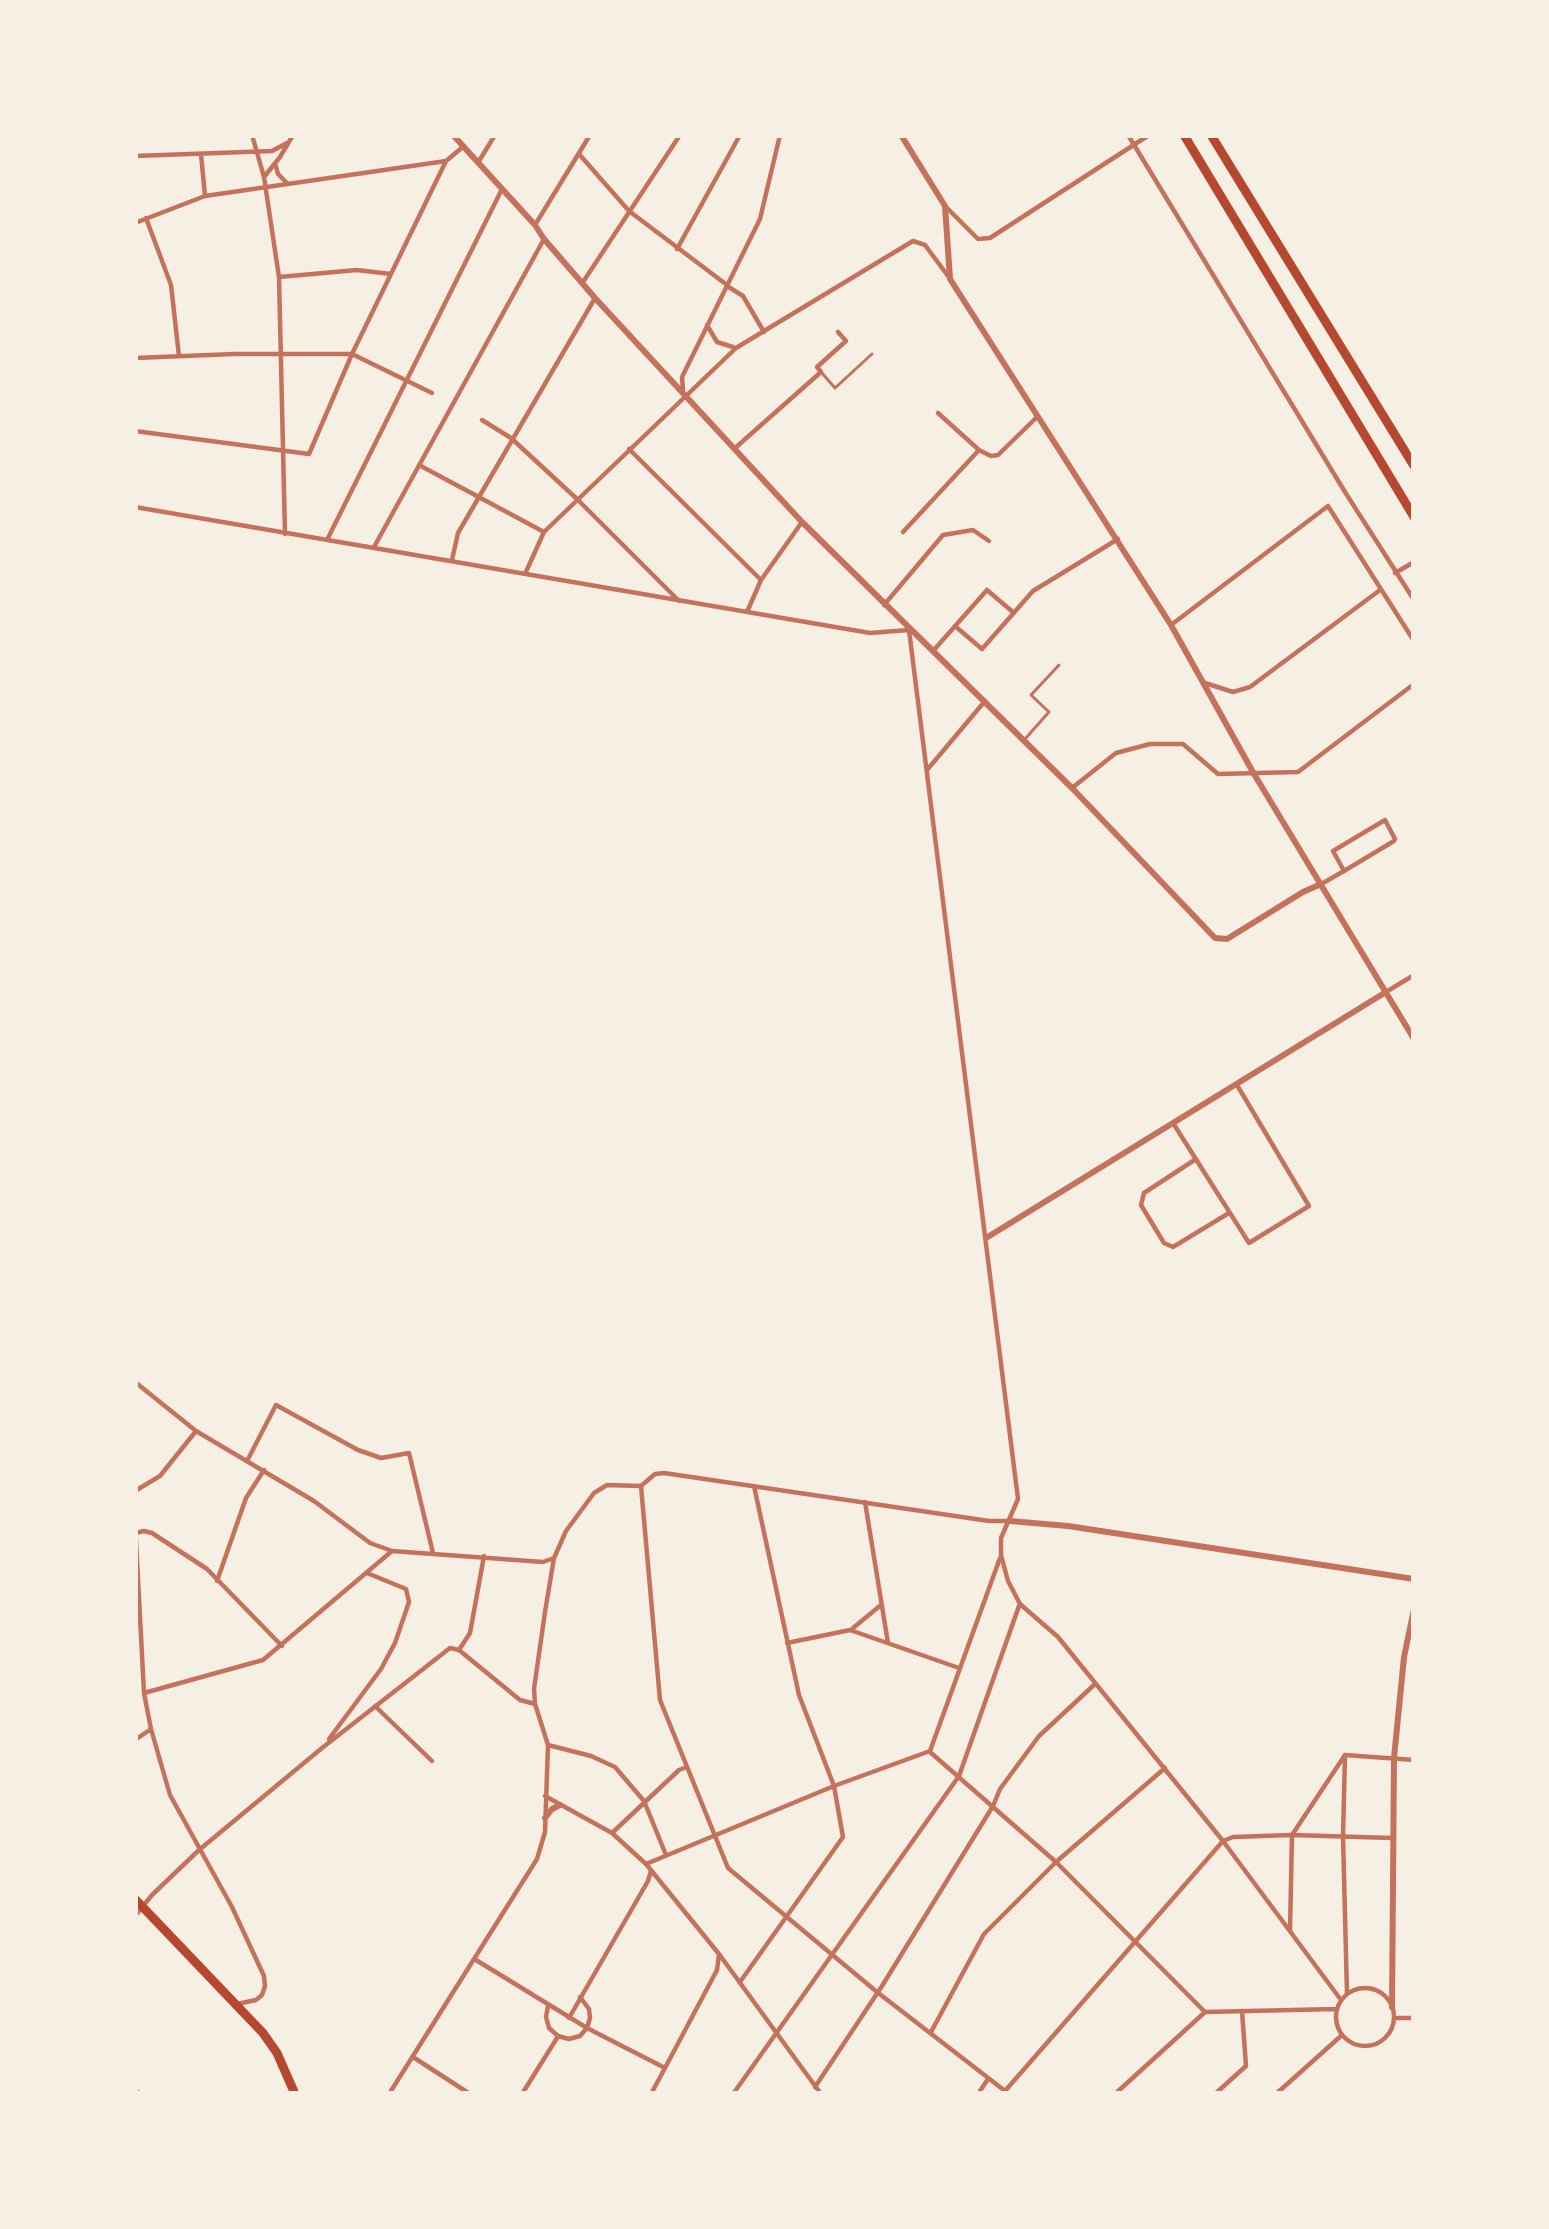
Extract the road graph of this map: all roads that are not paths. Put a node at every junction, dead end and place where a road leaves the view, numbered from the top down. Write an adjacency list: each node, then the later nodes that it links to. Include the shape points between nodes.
1 (252, 135): 17 (street)
2 (292, 135): 14 (street)
3 (453, 135): 16 (street)
4 (495, 135): 22 (street)
5 (590, 135): 19 (street)
6 (680, 135): 30 (street)
7 (740, 135): 35 (street)
8 (781, 135): 40 (street, via 760,219)
9 (901, 135): 29 (street)
10 (1128, 135): 15 (street)
11 (1149, 135): 15 (street)
12 (1184, 135): 69 (main road)
13 (1210, 135): 65 (main road)
14 (287, 143): 17 (street); 23 (street)
15 (1134, 145): 29 (street, via 990,238 978,238); 80 (street)
16 (464, 146): 21 (street); 22 (street)
17 (256, 152): 18 (street); 24 (street)
18 (201, 154): 20 (street); 28 (street)
19 (579, 154): 30 (street); 33 (street)
20 (135, 156)
21 (446, 161): 25 (street); 36 (street)
22 (479, 161): 27 (street)
23 (275, 163): 24 (street); 25 (street)
24 (264, 177): 26 (street)
25 (287, 183): 26 (street)
26 (266, 186): 28 (street); 37 (street)
27 (502, 189): 33 (street); 52 (street)
28 (206, 196): 31 (street)
29 (945, 206): 38 (street)
30 (629, 211): 35 (street); 39 (street)
31 (146, 218): 32 (street); 49 (street, via 171,285)
32 (135, 223)
33 (536, 225): 34 (street)
34 (544, 238): 39 (street); 64 (street)
35 (677, 249): 40 (street)
36 (391, 274): 37 (street); 47 (street)
37 (279, 277): 46 (street)
38 (950, 279): 43 (street, via 926,245 913,242); 56 (street)
39 (583, 282): 41 (street)
40 (727, 286): 42 (street); 43 (street)
41 (596, 298): 54 (street); 59 (street)
42 (707, 326): 45 (street, via 717,342); 54 (street, via 682,377)
43 (764, 332): 45 (street)
44 (838, 332): 51 (street, via 846,341)
45 (736, 348): 54 (street)
46 (281, 353): 47 (street); 49 (street); 63 (street)
47 (352, 354): 52 (street); 63 (street, via 308,454)
48 (872, 354): 51 (lane, via 835,388)
49 (179, 356): 50 (street)
50 (135, 358)
51 (820, 372): 61 (street)
52 (406, 380): 53 (street); 75 (street)
53 (432, 393)
54 (684, 395): 60 (street); 61 (street)
55 (938, 413): 62 (street)
56 (1038, 416): 62 (street, via 998,455); 74 (street)
57 (482, 420): 59 (street)
58 (135, 430): 63 (street)
59 (512, 438): 66 (street); 67 (street)
60 (629, 449): 67 (street); 82 (street)
61 (734, 449): 70 (street)
62 (979, 450): 72 (street)
63 (284, 452): 73 (street)
64 (419, 464): 66 (street); 77 (street)
65 (1414, 466)
66 (480, 497): 71 (street); 78 (street)
67 (578, 500): 71 (street); 85 (street)
68 (135, 508): 73 (street)
69 (1414, 517)
70 (802, 522): 82 (street); 86 (street)
71 (544, 532): 81 (street)
72 (903, 532)
73 (284, 533): 75 (street)
74 (1118, 539): 88 (street, via 1034,591); 89 (street)
75 (327, 540): 77 (street)
76 (989, 542): 86 (street, via 973,530 943,535)
77 (374, 547): 78 (street)
78 (452, 560): 81 (street)
79 (1414, 562): 80 (street)
80 (1395, 573): 84 (street)
81 (525, 574): 85 (street)
82 (760, 580): 87 (street)
83 (1380, 590): 89 (street, via 1328,506); 92 (street); 95 (street, via 1250,687 1234,692)
84 (1414, 600)
85 (679, 601): 87 (street)
86 (884, 605): 91 (street)
87 (747, 612): 91 (street, via 870,633)
88 (1014, 613): 90 (street, via 982,649); 90 (street, via 987,590)
89 (1171, 625): 95 (street)
90 (956, 626): 93 (street)
91 (909, 630): 93 (street); 99 (street)
92 (1414, 641)
93 (933, 650): 97 (street)
94 (1058, 665): 98 (lane, via 1031,695 1049,712)
95 (1204, 683): 100 (street)
96 (1414, 684): 100 (street, via 1298,772)
97 (985, 701): 98 (street); 99 (street)
98 (1024, 740): 101 (street)
99 (927, 770): 111 (street)
100 (1254, 774): 101 (street, via 1218,774 1183,744 1150,744 1116,753); 103 (street)
101 (1072, 788): 103 (street, via 1215,938 1227,939)
102 (1344, 872): 102 (street, via 1394,841 1385,820 1333,851); 103 (street)
103 (1321, 884): 105 (street)
104 (1414, 975): 105 (street)
105 (1387, 992): 106 (street); 107 (street)
106 (1414, 1039)
107 (1237, 1084): 108 (street); 110 (street, via 1310,1207 1249,1243)
108 (1173, 1123): 109 (street); 111 (street)
109 (1196, 1159): 110 (street); 110 (street, via 1144,1192 1141,1205 1164,1243 1173,1247)
110 (1229, 1213)
111 (986, 1238): 120 (street, via 1018,1499)
112 (135, 1382): 113 (street)
113 (196, 1431): 114 (street); 118 (street, via 160,1476)
114 (247, 1461): 115 (street); 124 (street, via 276,1405 358,1450 381,1458 410,1453)
115 (264, 1470): 123 (street); 130 (street)
116 (641, 1486): 117 (street, via 664,1473); 127 (street, via 594,1493); 153 (street, via 660,1700)
117 (754, 1486): 119 (street); 135 (street)
118 (135, 1491)
119 (865, 1502): 120 (street); 132 (street)
120 (1010, 1521): 125 (street); 129 (street)
121 (135, 1522): 122 (street)
122 (136, 1533): 130 (street, via 152,1533); 141 (street)
123 (392, 1551): 124 (street); 128 (street)
124 (434, 1553): 126 (street)
125 (1001, 1555): 131 (street); 139 (street)
126 (484, 1556): 127 (street); 138 (street, via 470,1633)
127 (554, 1558): 142 (street)
128 (367, 1573): 137 (street); 147 (street, via 406,1589 409,1602 381,1669)
129 (1414, 1579)
130 (217, 1581): 137 (street)
131 (1020, 1604): 140 (street); 155 (street)
132 (881, 1605): 134 (street); 136 (street)
133 (1414, 1609): 150 (street)
134 (850, 1630): 135 (street); 136 (street)
135 (787, 1643): 156 (street)
136 (888, 1643): 139 (street)
137 (282, 1646): 141 (street, via 263,1660)
138 (459, 1650): 142 (street); 143 (street, via 450,1648)
139 (959, 1668): 148 (street)
140 (1096, 1683): 154 (street); 160 (street, via 1039,1736)
141 (144, 1693): 144 (street)
142 (535, 1704): 146 (street)
143 (375, 1706): 147 (street); 152 (street)
144 (151, 1729): 145 (street); 168 (street, via 170,1795)
145 (135, 1740)
146 (548, 1744): 157 (street); 158 (street, via 615,1767)
147 (322, 1748): 168 (street)
148 (930, 1751): 155 (street); 156 (street)
149 (1345, 1755): 150 (street); 163 (street); 164 (street)
150 (1394, 1758): 151 (street); 166 (street)
151 (1414, 1760)
152 (432, 1761)
153 (686, 1767): 158 (street); 165 (street)
154 (1165, 1768): 167 (street); 170 (street)
155 (959, 1776): 160 (street); 177 (street)
156 (834, 1786): 165 (street); 173 (street, via 843,1838)
157 (545, 1796): 159 (street); 161 (street)
158 (644, 1801): 162 (street); 169 (street)
159 (560, 1805): 161 (street); 162 (street)
160 (994, 1806): 170 (street); 180 (street)
161 (545, 1817): 178 (street, via 537,1859)
162 (612, 1833): 171 (street)
163 (1292, 1835): 164 (street); 167 (street); 174 (street)
164 (1343, 1836): 166 (street); 181 (street)
165 (715, 1837): 169 (street); 173 (street, via 728,1868)
166 (1393, 1838): 186 (street)
167 (1223, 1841): 174 (street); 175 (street)
168 (199, 1850): 172 (street); 184 (street, via 264,1976 262,1995)
169 (666, 1856): 171 (street)
170 (1056, 1862): 175 (street); 194 (street, via 983,1934)
171 (649, 1867): 176 (street); 182 (street, via 648,1882)
172 (138, 1908): 184 (main road)
173 (786, 1919): 177 (street); 179 (street)
174 (1290, 1931): 183 (street)
175 (1136, 1943): 189 (street); 203 (street)
176 (719, 1954): 179 (street); 199 (street)
177 (830, 1955): 180 (street); 195 (street)
178 (476, 1960): 185 (street); 198 (street)
179 (740, 1982): 195 (street)
180 (877, 1992): 194 (street); 202 (street)
181 (1347, 1994): 183 (street); 186 (street, via 1373,1989)
182 (580, 1997): 190 (street); 193 (street, via 589,2009)
183 (1341, 2000): 187 (street)
184 (235, 2004): 205 (main road, via 277,2053)
185 (548, 2005): 190 (street); 197 (street, via 549,2029)
186 (1392, 2007): 191 (street)
187 (1336, 2009): 188 (street); 196 (street)
188 (1242, 2011): 189 (street); 214 (street, via 1246,2066)
189 (1205, 2012): 213 (street)
190 (569, 2018): 193 (street)
191 (1394, 2018): 192 (street); 196 (street, via 1371,2045)
192 (1414, 2018)
193 (587, 2028): 197 (street); 199 (street)
194 (931, 2032): 200 (street)
195 (774, 2033): 202 (street); 210 (street)
196 (1342, 2035): 201 (street)
197 (558, 2036): 208 (street)
198 (413, 2057): 206 (street); 207 (street)
199 (665, 2068): 209 (street)
200 (988, 2078): 203 (street); 212 (street)
201 (1286, 2085): 204 (street); 215 (street)
202 (815, 2087): 211 (street)
203 (1007, 2092)
204 (1292, 2092)
205 (295, 2094)
206 (389, 2094)
207 (470, 2094)
208 (522, 2094)
209 (651, 2094)
210 (733, 2094)
211 (820, 2094)
212 (978, 2094)
213 (1115, 2094)
214 (1215, 2094)
215 (1276, 2094)

